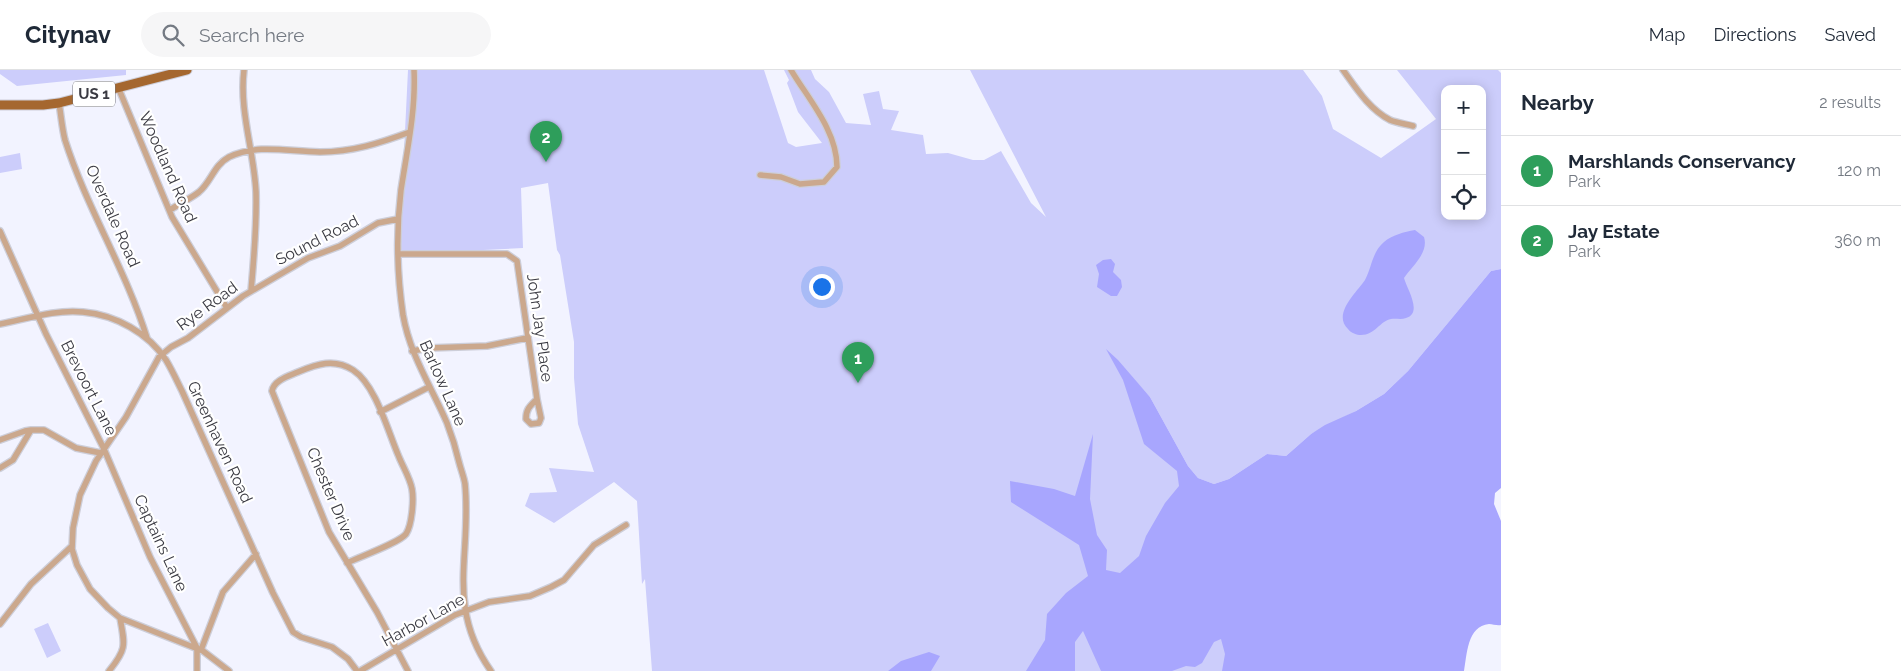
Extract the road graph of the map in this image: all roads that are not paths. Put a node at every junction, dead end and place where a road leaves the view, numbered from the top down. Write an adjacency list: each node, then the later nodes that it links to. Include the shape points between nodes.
1 (187, 70): 6 (main road, US 1)
2 (244, 70): 11 (street, Rye Road, via 244,111)
3 (414, 70): 10 (street, Barlow Lane)
4 (791, 70): 12 (street, via 829,131 835,146 837,168 824,182 800,184)
5 (1343, 70): 9 (street, via 1376,110 1391,120)
6 (118, 87): 7 (main road, US 1); 13 (street, Woodland Road)
7 (59, 102): 8 (main road, US 1); 22 (street, Overdale Road, via 65,139 133,296)
8 (0, 105)
9 (1413, 126)
10 (410, 132): 11 (street, via 372,146 337,151 268,148); 14 (street, Barlow Lane)
11 (251, 151): 13 (street, via 224,161 200,191); 17 (street, Rye Road, via 256,192)
12 (760, 174)
13 (170, 210): 18 (street, Woodland Road)
14 (398, 219): 16 (street, Barlow Lane); 17 (street, Sound Road, via 378,223)
15 (0, 231): 19 (street, Brevoort Lane)
16 (399, 254): 21 (street, John Jay Place, via 486,253 513,257 517,261); 23 (street, Barlow Lane, via 403,315)
17 (250, 291): 18 (street, Rye Road)
18 (227, 308): 24 (street, Rye Road)
19 (38, 317): 20 (street, Greenhaven Road); 22 (street, Greenhaven Road, via 62,312 100,315 121,322); 30 (street, Brevoort Lane)
20 (0, 324)
21 (527, 338): 23 (street, via 487,346); 26 (street, John Jay Place)
22 (148, 339): 24 (street, Greenhaven Road)
23 (412, 351): 25 (street, Barlow Lane)
24 (162, 355): 30 (street, Rye Road); 34 (street, Greenhaven Road, via 182,391)
25 (429, 387): 27 (street); 36 (street, Barlow Lane, via 446,422 465,483 462,574)
26 (537, 399)
27 (380, 412): 35 (street, via 412,487 411,514 405,534); 35 (street, Chester Drive, via 362,378 334,362 314,366 273,386 274,398 329,532)
28 (31, 430): 29 (street); 30 (street, via 44,430 76,448); 31 (street, via 13,460)
29 (0, 440)
30 (102, 451): 33 (street, Brevoort Lane, via 80,495); 39 (street, Captains Lane, via 150,556)
31 (0, 468)
32 (626, 525): 36 (street, Harbor Lane, via 594,545 568,576 551,588 530,596 489,602)
33 (72, 546): 37 (street, via 77,565 90,588); 38 (street, via 31,584)
34 (256, 554): 39 (street, via 223,592); 44 (street, Greenhaven Road, via 293,632 332,647)
35 (347, 562): 40 (street, Chester Drive)
36 (466, 611): 40 (street, Harbor Lane); 46 (street, Barlow Lane, via 470,632)
37 (120, 618): 39 (street); 41 (street, via 122,655)
38 (0, 624)
39 (199, 649): 42 (street); 43 (street)
40 (397, 650): 44 (street, Harbor Lane); 45 (street, Chester Drive)
41 (109, 671)
42 (197, 671)
43 (229, 671)
44 (358, 671)
45 (408, 671)
46 (491, 671)

